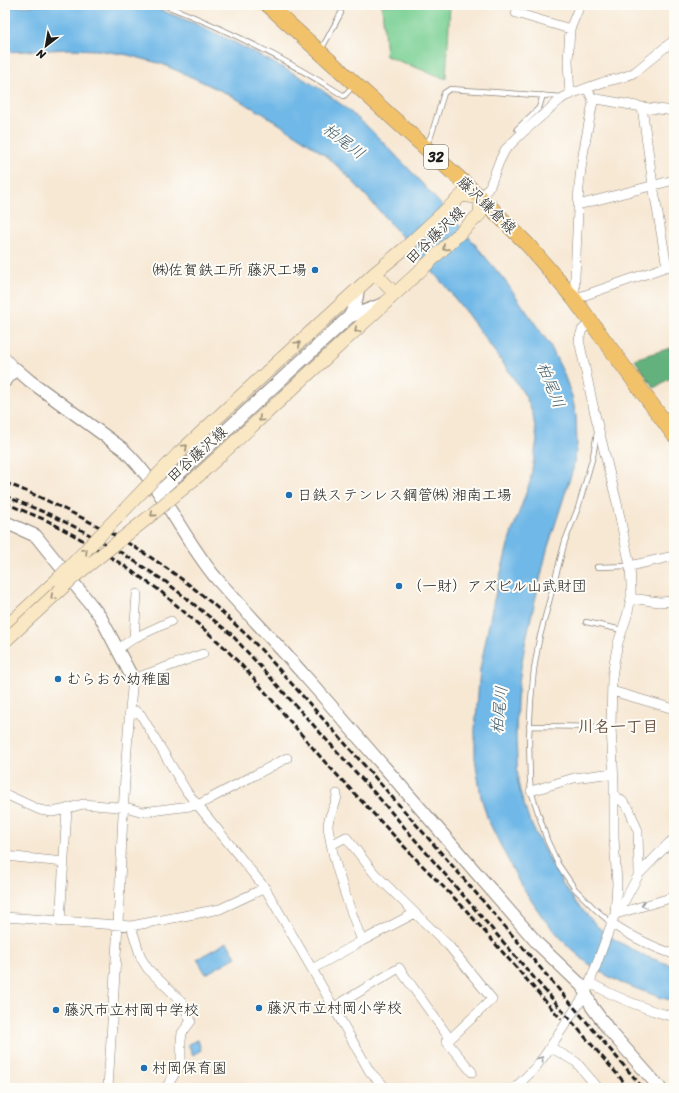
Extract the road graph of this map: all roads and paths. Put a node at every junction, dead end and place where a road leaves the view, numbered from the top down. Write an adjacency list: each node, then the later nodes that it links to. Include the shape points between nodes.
1 (164, 5): 9 (lane, via 234,34 344,96)
2 (268, 5): 8 (main road, 藤沢鎌倉線 / 32)
3 (580, 5): 6 (street)
4 (516, 13): 6 (street)
5 (341, 14): 8 (lane)
6 (570, 29): 12 (street)
7 (674, 40): 10 (street, via 628,76)
8 (320, 52): 9 (main road, 藤沢鎌倉線 / 32)
9 (355, 83): 17 (main road, 藤沢鎌倉線 / 32)
10 (588, 88): 12 (street); 13 (street)
11 (543, 95): 12 (lane); 16 (lane, via 540,108); 17 (lane, via 450,89 444,93 431,136)
12 (567, 96): 20 (street, via 505,150 490,186)
13 (592, 98): 14 (street); 21 (street)
14 (642, 107): 15 (street); 19 (street)
15 (674, 111)
16 (517, 129)
17 (424, 147): 20 (main road, 藤沢鎌倉線 / 32)
18 (674, 180): 19 (street)
19 (653, 185): 21 (street); 22 (street)
20 (481, 198): 23 (main road, 田谷藤沢線, via 462,195); 25 (main road, 田谷藤沢線, one-way to 25, via 480,214); 26 (main road, 藤沢鎌倉線 / 32, via 528,245)
21 (578, 205): 26 (street)
22 (671, 266): 26 (street)
23 (375, 273): 24 (main road, 田谷藤沢線); 25 (main road)
24 (358, 289): 27 (street, via 353,312); 44 (main road, 田谷藤沢線, one-way to 24, bridge, via 67,570 178,454)
25 (390, 299): 27 (street); 47 (main road, 田谷藤沢線, one-way to 47, bridge, via 198,476 75,576)
26 (574, 300): 28 (main road, 藤沢鎌倉線 / 32)
27 (349, 317): 34 (street)
28 (591, 322): 32 (street, via 582,330 579,340); 33 (main road, 藤沢鎌倉線 / 32)
29 (5, 357): 30 (street)
30 (11, 372): 31 (street); 34 (street, via 30,381 123,449)
31 (5, 381)
32 (598, 427): 37 (street); 54 (lane, via 593,456 578,508 565,541 541,629 534,669)
33 (674, 435)
34 (159, 492): 82 (street, via 194,548 233,598 305,675 539,945 582,986)
35 (5, 522): 48 (street, via 36,536 100,616)
36 (674, 556): 37 (street)
37 (630, 566): 38 (lane); 40 (street)
38 (598, 567)
39 (137, 594): 46 (street)
40 (631, 598): 41 (street); 45 (street)
41 (674, 601)
42 (171, 620): 46 (street)
43 (586, 622): 45 (lane)
44 (5, 628)
45 (622, 630): 51 (street, via 614,663)
46 (134, 638): 48 (street)
47 (5, 641)
48 (118, 649): 50 (street)
49 (203, 654): 50 (street)
50 (133, 679): 53 (street)
51 (612, 691): 52 (street); 55 (street)
52 (674, 709)
53 (129, 714): 62 (street, via 136,711 142,715 187,792); 63 (street)
54 (529, 726): 55 (lane); 58 (lane)
55 (611, 727): 57 (street)
56 (287, 758): 62 (street)
57 (613, 773): 58 (street, via 574,778); 61 (street)
58 (531, 791): 76 (lane, via 558,864 575,889)
59 (5, 794): 64 (street, via 40,810 52,812)
60 (337, 794): 66 (street, via 336,805 328,820)
61 (614, 795): 69 (street, via 629,809 638,831); 73 (street)
62 (198, 805): 63 (street, via 143,812); 70 (street)
63 (123, 808): 64 (street, via 83,804); 77 (street)
64 (67, 809): 68 (street)
65 (674, 839): 69 (street)
66 (331, 845): 72 (street, via 346,836 374,873); 79 (street, via 346,900)
67 (5, 856): 68 (street)
68 (64, 862): 75 (street)
69 (638, 874): 73 (street)
70 (265, 888): 78 (street, via 220,909); 81 (street)
71 (674, 897): 73 (street, one-way to 73)
72 (415, 913): 79 (street); 85 (street, via 449,946 492,999)
73 (616, 914): 76 (street)
74 (5, 917): 75 (street)
75 (60, 922): 77 (street)
76 (611, 924): 80 (street, via 641,941); 82 (street)
77 (118, 926): 78 (street); 88 (street)
78 (131, 926): 89 (street, via 141,958 148,969 182,1002 191,1021 182,1034 181,1063)
79 (362, 940): 81 (street)
80 (674, 954)
81 (312, 968): 83 (street)
82 (589, 985): 84 (street, via 634,1005); 86 (street); 93 (street, via 592,1007)
83 (334, 1007): 85 (street, via 399,968); 90 (street, via 370,1072)
84 (674, 1017)
85 (450, 1039): 87 (street, via 446,1041)
86 (550, 1047): 91 (street, one-way to 86, via 535,1068); 92 (street, via 576,1062)
87 (472, 1072)
88 (108, 1088)
89 (166, 1088)
90 (386, 1088)
91 (515, 1088)
92 (598, 1088)
93 (660, 1088)

